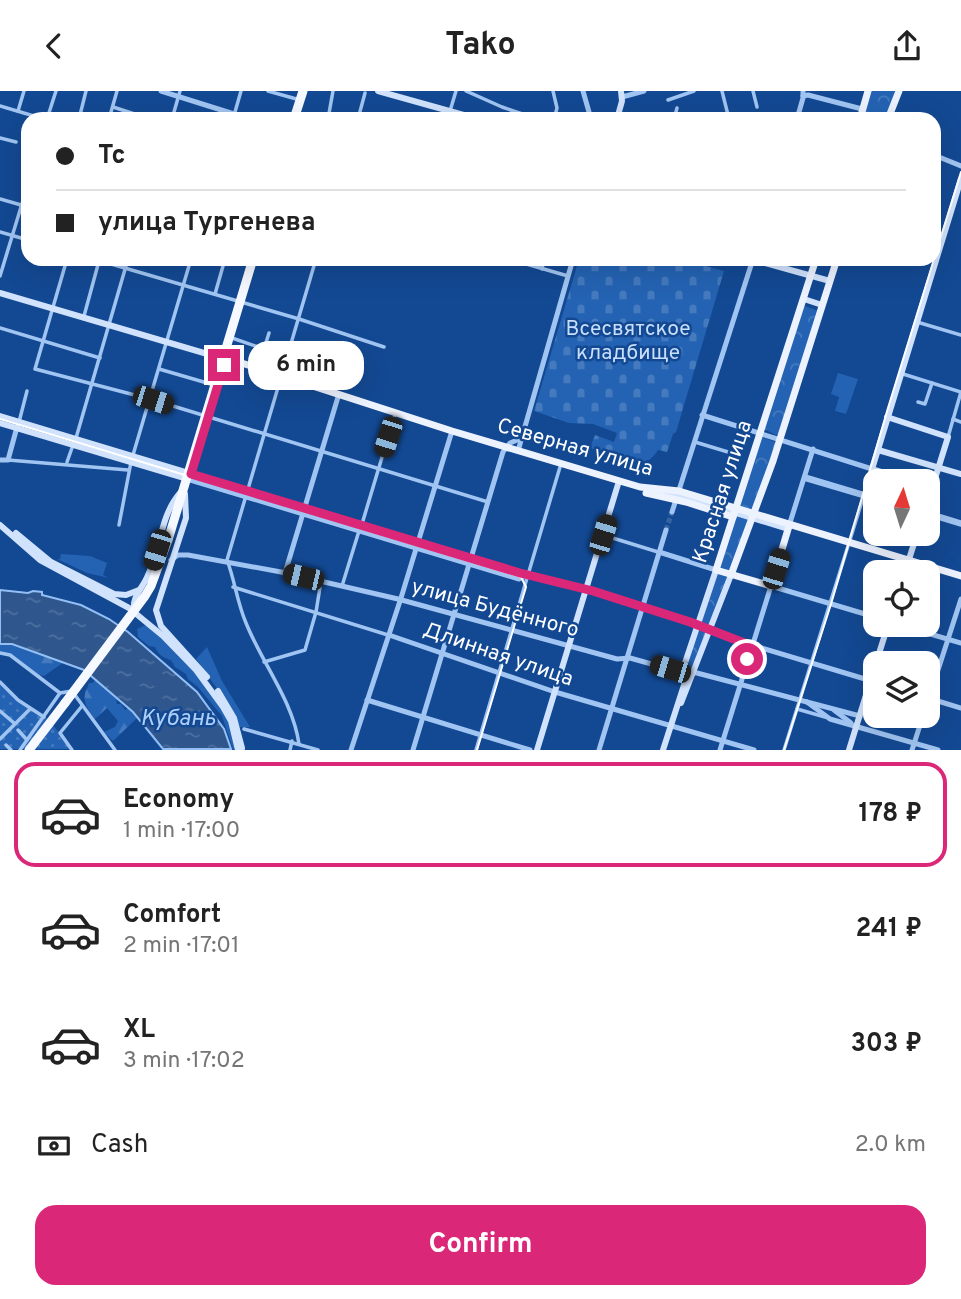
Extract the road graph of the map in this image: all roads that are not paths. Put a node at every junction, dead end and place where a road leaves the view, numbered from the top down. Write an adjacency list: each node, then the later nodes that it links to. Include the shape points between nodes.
1 (24, 91): 31 (street)
2 (56, 91): 34 (street)
3 (86, 91): 35 (street)
4 (117, 91): 27 (street)
5 (161, 91): 22 (street)
6 (241, 91): 40 (street)
7 (268, 91): 23 (street)
8 (333, 91): 42 (street)
9 (378, 91): 32 (main road)
10 (456, 91): 32 (street)
11 (466, 91): 46 (street)
12 (553, 91): 47 (street)
13 (583, 91): 48 (street)
14 (644, 91): 24 (street)
15 (694, 91): 25 (street)
16 (722, 91): 51 (street)
17 (752, 91): 28 (street)
18 (868, 91): 30 (main road)
19 (899, 91): 54 (main road)
20 (367, 92): 43 (street); 44 (main road)
21 (803, 93): 30 (street); 52 (street)
22 (179, 94): 38 (street); 39 (street)
23 (303, 94): 41 (highway)
24 (622, 94): 49 (main road)
25 (668, 100)
26 (0, 106): 31 (street)
27 (113, 107): 36 (street); 37 (street)
28 (757, 107)
29 (677, 108): 50 (street)
30 (862, 109): 53 (main road)
31 (18, 111): 33 (street)
32 (450, 111): 45 (main road)
33 (22, 112)
34 (48, 112)
35 (81, 112)
36 (112, 112)
37 (128, 112)
38 (174, 112)
39 (222, 112)
40 (235, 112)
41 (298, 112)
42 (329, 112)
43 (360, 112)
44 (442, 112)
45 (454, 112)
46 (517, 112)
47 (556, 112)
48 (589, 112)
49 (618, 112)
50 (676, 112)
51 (728, 112)
52 (799, 112)
53 (861, 112)
54 (891, 112)
55 (0, 138): 56 (street)
56 (16, 142)
57 (941, 158): 58 (street)
58 (961, 166)
59 (961, 179): 65 (main road)
60 (0, 199): 61 (street)
61 (21, 205): 63 (street)
62 (0, 232): 63 (street)
63 (12, 235): 64 (street); 83 (street)
64 (21, 238)
65 (941, 244)
66 (65, 266): 93 (street)
67 (98, 266): 94 (street)
68 (118, 266): 81 (street)
69 (189, 266): 87 (street)
70 (223, 266): 89 (street)
71 (252, 266): 91 (highway)
72 (314, 266): 95 (street)
73 (533, 266): 82 (street)
74 (543, 266): 82 (street)
75 (572, 266): 84 (street)
76 (750, 266): 120 (street)
77 (776, 266): 85 (main road)
78 (814, 266): 85 (main road, Красная улица)
79 (835, 266): 86 (main road, Красная улица)
80 (934, 266): 96 (main road)
81 (126, 268): 87 (street); 97 (street)
82 (542, 269): 84 (street)
83 (0, 276)
84 (569, 276): 132 (street); 140 (street)
85 (811, 276): 86 (main road); 90 (main road, Красная улица)
86 (830, 281): 92 (main road, Красная улица)
87 (183, 285): 89 (street); 103 (street)
88 (0, 293): 93 (main road, Северная улица)
89 (215, 295): 91 (street)
90 (804, 299): 92 (main road); 129 (main road, Красная улица)
91 (241, 302): 95 (street); 101 (highway); 106 (highway)
92 (822, 305): 133 (main road, Красная улица)
93 (52, 308): 94 (main road, Северная улица); 102 (street)
94 (83, 317): 97 (main road, Северная улица)
95 (299, 319): 104 (street); 109 (street)
96 (917, 323): 100 (street); 108 (main road)
97 (109, 325): 103 (main road, Северная улица); 105 (street)
98 (0, 328): 102 (street)
99 (269, 333): 101 (street, via 264,349)
100 (961, 335)
101 (232, 338): 106 (highway)
102 (42, 341): 105 (street); 110 (street, via 35,369)
103 (167, 341): 106 (main road, Северная улица); 107 (street)
104 (384, 347)
105 (100, 358): 110 (street)
106 (224, 359): 109 (main road, Северная улица); 112 (highway); 121 (highway)
107 (159, 369): 112 (street); 116 (street)
108 (901, 373): 111 (street); 123 (main road)
109 (282, 377): 115 (main road, Северная улица); 118 (main road, Северная улица); 130 (street)
110 (92, 383): 116 (street); 134 (street)
111 (932, 383): 114 (street); 117 (street, via 925,404)
112 (215, 386): 121 (highway)
113 (27, 391): 127 (street)
114 (961, 392): 124 (street)
115 (338, 397): 118 (main road, Северная улица); 139 (street)
116 (150, 399): 121 (street); 145 (street)
117 (918, 402)
118 (368, 405): 119 (main road, Северная улица)
119 (395, 414): 128 (main road, Северная улица); 148 (street)
120 (702, 415): 129 (street); 135 (street)
121 (207, 416): 130 (street); 152 (highway)
122 (0, 417): 127 (main road)
123 (887, 417): 131 (main road); 138 (main road)
124 (953, 419): 125 (street); 131 (street)
125 (961, 422)
126 (0, 423): 127 (main road)
127 (18, 425): 134 (main road); 143 (street)
128 (451, 432): 136 (main road, Северная улица); 154 (street)
129 (761, 433): 133 (street); 162 (main road, Красная улица)
130 (265, 434): 139 (street); 156 (street)
131 (948, 437): 147 (main road)
132 (522, 438): 136 (street); 140 (street)
133 (780, 439): 137 (street); 163 (main road, Красная улица)
134 (74, 442): 144 (street); 145 (main road)
135 (695, 442): 141 (street); 158 (street)
136 (505, 449): 140 (main road, Северная улица); 159 (street)
137 (813, 449): 149 (street); 151 (street)
138 (878, 450): 147 (main road); 149 (main road)
139 (320, 451): 148 (street); 160 (street)
140 (518, 452): 146 (main road, Северная улица); 153 (main road, Северная улица)
141 (728, 452)
142 (0, 460): 143 (street)
143 (8, 460): 145 (street)
144 (67, 462)
145 (130, 463): 152 (main road); 168 (street)
146 (560, 467): 153 (main road, Северная улица); 188 (street)
147 (938, 468): 150 (main road)
148 (377, 469): 154 (street); 170 (street)
149 (872, 469)
150 (961, 474)
151 (804, 477): 157 (street); 169 (street)
152 (188, 481): 156 (street); 166 (highway); 173 (highway, via 173,507)
153 (618, 482): 155 (main road, Северная улица); 158 (main road, Северная улица); 172 (main road); 201 (street)
154 (435, 485): 159 (street); 176 (street)
155 (648, 493): 158 (main road, Северная улица); 158 (main road, Северная улица)
156 (246, 495): 160 (street); 181 (street)
157 (863, 495): 175 (street)
158 (677, 497): 161 (street); 162 (main road, Северная улица)
159 (488, 502): 182 (street)
160 (303, 512): 170 (street); 187 (street)
161 (672, 512)
162 (735, 512): 163 (main road, Северная улица); 185 (main road, Красная улица)
163 (752, 516): 169 (main road, Северная улица); 189 (main road, Красная улица)
164 (940, 517): 167 (street)
165 (0, 523): 200 (main road, via 51,562 114,594); 208 (main road, via 40,560)
166 (180, 523): 173 (highway); 174 (main road)
167 (961, 523)
168 (119, 525)
169 (789, 527): 175 (main road, Северная улица); 197 (main road)
170 (360, 529): 176 (street); 196 (street)
171 (666, 530): 177 (street)
172 (603, 535): 177 (street); 201 (main road)
173 (167, 538): 183 (main road, via 158,554); 184 (main road); 265 (highway, bridge, via 151,586 61,712)
174 (178, 544): 178 (street); 179 (main road)
175 (848, 545): 180 (main road, Северная улица); 204 (street)
176 (417, 546): 182 (street); 203 (street)
177 (660, 552): 185 (street); 205 (street)
178 (188, 555): 179 (street, улица Будённого); 181 (street, улица Будённого)
179 (175, 557): 183 (main road)
180 (901, 560)
181 (228, 562): 187 (street, улица Будённого); 195 (street)
182 (470, 562): 188 (street); 191 (street); 210 (street)
183 (166, 563): 184 (main road); 192 (street, via 163,580); 198 (main road)
184 (153, 565): 193 (main road)
185 (716, 570): 189 (main road); 211 (main road, Красная улица)
186 (940, 572): 190 (main road, Северная улица)
187 (285, 573): 194 (street, улица Будённого)
188 (528, 575): 191 (street); 199 (street); 201 (street)
189 (731, 575): 197 (main road); 213 (main road, Красная улица)
190 (961, 578)
191 (519, 579): 199 (street)
192 (155, 580): 193 (main road); 198 (main road)
193 (145, 581): 200 (main road)
194 (321, 581): 196 (street, улица Будённого); 207 (street)
195 (233, 586): 207 (street, Длинная улица); 224 (street)
196 (342, 586): 203 (street, улица Будённого)
197 (771, 586): 204 (street); 219 (street)
198 (163, 587): 206 (main road)
199 (525, 587): 212 (street)
200 (139, 590): 208 (main road, via 134,601)
201 (588, 590): 205 (street); 218 (main road)
202 (961, 599): 216 (street)
203 (400, 600): 210 (street, улица Будённого); 214 (street)
204 (830, 604): 209 (street); 225 (street)
205 (642, 607): 211 (street); 222 (street)
206 (156, 610): 208 (main road, via 149,615); 270 (main road, via 161,627 226,703 237,725)
207 (316, 612): 214 (street, Длинная улица); 224 (street, via 305,650)
208 (136, 613): 270 (main road, via 208,684 228,715)
209 (863, 614)
210 (455, 615): 212 (street, улица Будённого); 221 (street)
211 (698, 625): 213 (street); 226 (main road, Красная улица)
212 (512, 630): 218 (street, улица Будённого); 227 (street)
213 (710, 631): 219 (street); 228 (main road, Красная улица)
214 (389, 635): 221 (street, Длинная улица); 238 (street)
215 (940, 637): 216 (street)
216 (947, 639): 217 (street); 223 (street)
217 (961, 643)
218 (568, 646): 222 (street, улица Будённого); 233 (main road)
219 (752, 646): 225 (street); 231 (street)
220 (0, 653): 235 (street, via 10,655)
221 (443, 654): 227 (street, Длинная улица); 249 (street)
222 (627, 658): 226 (street, улица Будённого); 245 (street)
223 (940, 661)
224 (264, 662): 263 (street, via 288,708)
225 (812, 663): 229 (street); 237 (street)
226 (684, 672): 228 (street, улица Будённого); 236 (main road, Красная улица)
227 (499, 673): 233 (street, Длинная улица); 258 (street)
228 (694, 673): 231 (street, улица Будённого); 236 (main road, Красная улица)
229 (863, 678)
230 (0, 682): 232 (street)
231 (740, 684): 237 (street, улица Будённого); 260 (street)
232 (5, 688): 234 (street); 244 (street)
233 (554, 691): 245 (street, Длинная улица); 277 (main road)
234 (0, 693)
235 (60, 693): 240 (street, via 72,691); 251 (street)
236 (683, 696): 254 (main road, Красная улица)
237 (803, 699): 241 (street, улица Будённого); 246 (street); 248 (street, улица Будённого)
238 (368, 700): 249 (street); 273 (street)
239 (940, 702): 243 (street)
240 (82, 706): 266 (street, via 60,731); 269 (street)
241 (829, 706): 250 (street, улица Будённого); 253 (street, улица Будённого)
242 (863, 708): 250 (main road)
243 (961, 708)
244 (30, 709): 251 (street); 252 (street)
245 (611, 709): 254 (street, Длинная улица); 278 (street)
246 (797, 709): 248 (street, улица Будённого); 282 (street)
247 (0, 711): 252 (street)
248 (816, 712): 253 (street, улица Будённого)
249 (424, 716): 258 (street); 274 (street)
250 (860, 716): 253 (main road)
251 (44, 717): 265 (street)
252 (15, 724): 259 (street)
253 (854, 724): 262 (street, улица Будённого); 283 (main road)
254 (672, 725): 260 (street, Длинная улица); 279 (main road, Красная улица)
255 (919, 728): 262 (street)
256 (244, 729): 261 (street)
257 (18, 730): 265 (street)
258 (481, 734): 275 (street); 276 (street)
259 (0, 739)
260 (723, 739): 280 (street); 281 (street, Длинная улица)
261 (292, 741): 263 (street); 271 (street)
262 (914, 742): 284 (street); 285 (street, улица Будённого)
263 (299, 744): 272 (street)
264 (6, 745): 267 (street)
265 (30, 746): 268 (street)
266 (69, 748)
267 (11, 750)
268 (20, 750)
269 (115, 750)
270 (240, 750)
271 (290, 750)
272 (318, 750)
273 (351, 750)
274 (413, 750)
275 (476, 750)
276 (530, 750)
277 (536, 750)
278 (598, 750)
279 (664, 750)
280 (720, 750)
281 (754, 750)
282 (784, 750)
283 (849, 750)
284 (912, 750)
285 (938, 750)

